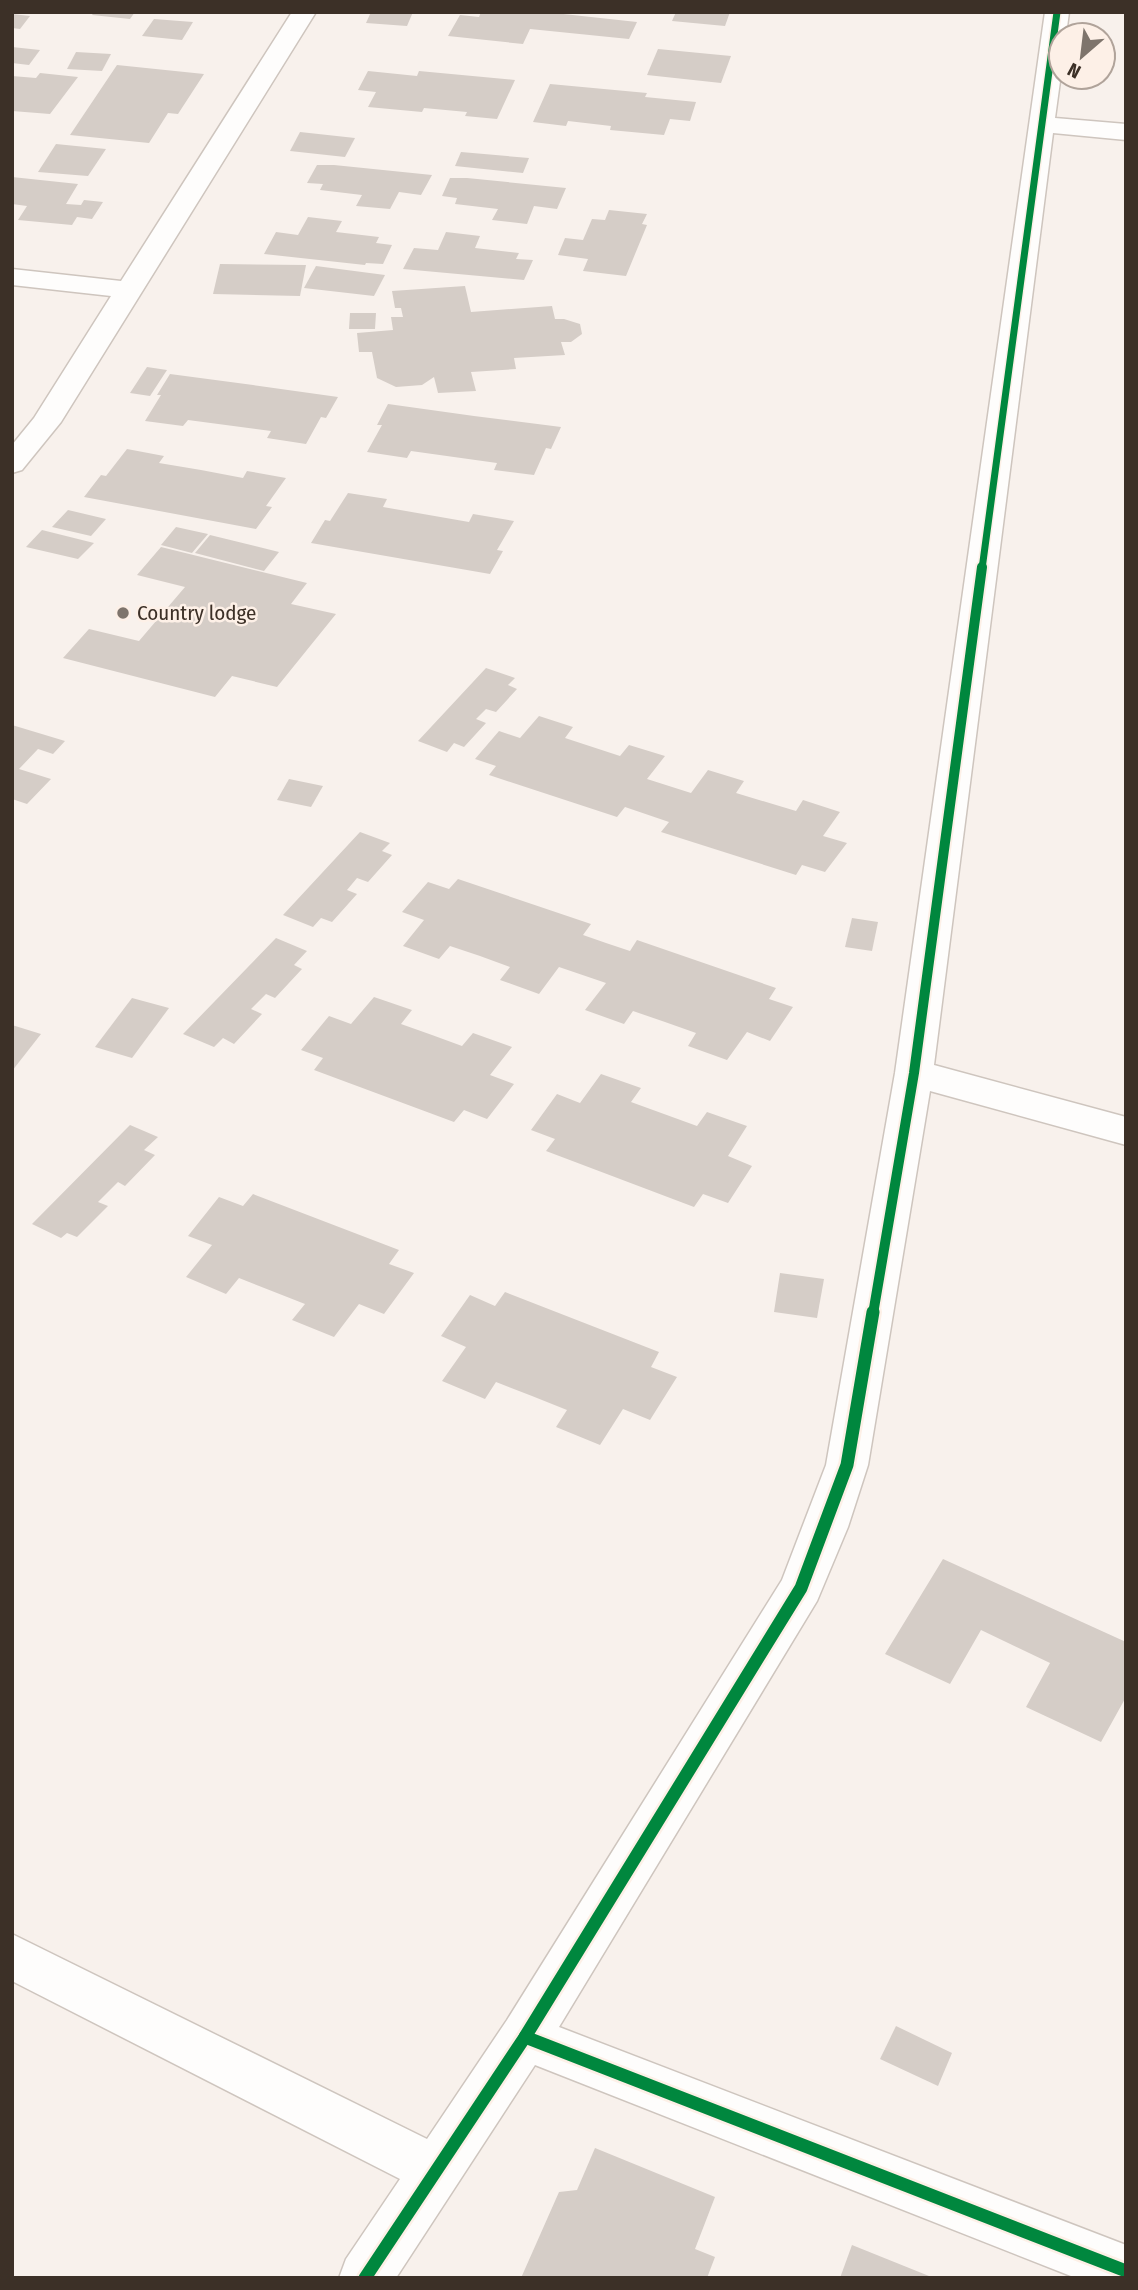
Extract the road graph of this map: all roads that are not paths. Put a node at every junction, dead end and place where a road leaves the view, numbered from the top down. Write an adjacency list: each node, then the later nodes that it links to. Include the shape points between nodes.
1 (304, 12): 6 (street)
2 (1057, 12): 3 (street)
3 (1042, 124): 4 (street); 8 (street)
4 (1126, 132)
5 (12, 277): 6 (street)
6 (131, 290): 7 (street, via 46,422)
7 (12, 464)
8 (914, 1073): 9 (street); 11 (street, via 847,1465 826,1527 801,1588)
9 (1126, 1131)
10 (12, 1956): 12 (street)
11 (525, 2037): 12 (street); 13 (street)
12 (436, 2170): 14 (street)
13 (1126, 2271)
14 (365, 2278)

